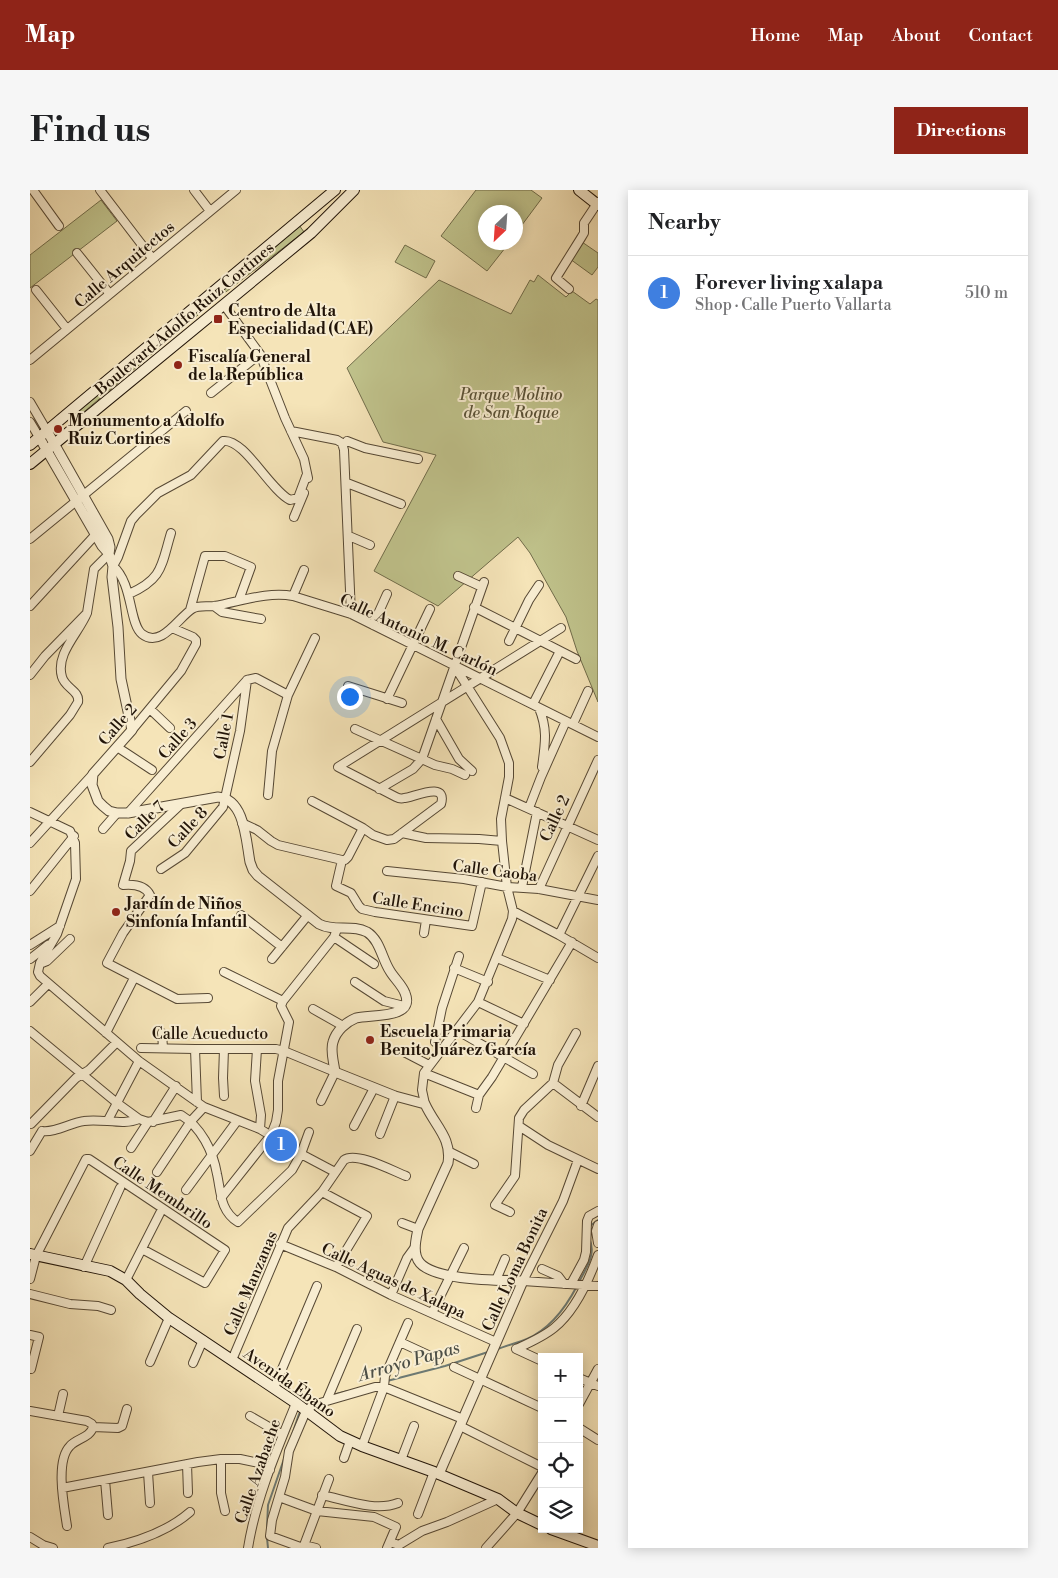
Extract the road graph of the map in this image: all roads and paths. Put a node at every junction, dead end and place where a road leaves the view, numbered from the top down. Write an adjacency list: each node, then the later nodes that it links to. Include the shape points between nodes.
1 (33, 190): 10 (street)
2 (100, 190): 12 (street)
3 (194, 190): 9 (street)
4 (236, 190): 9 (street, Calle Arquitectos)
5 (335, 190): 25 (main road, Boulevard Adolfo Ruiz Cortines)
6 (354, 190): 16 (main road, Boulevard Adolfo Ruiz Cortines, via 310,232)
7 (579, 190): 8 (main road)
8 (598, 203): 13 (street, via 556,278)
9 (210, 211): 12 (street, Calle Arquitectos)
10 (59, 226)
11 (77, 253): 15 (street)
12 (152, 258): 15 (street, Calle Arquitectos)
13 (569, 288)
14 (36, 290): 17 (street)
15 (109, 293): 17 (street, Calle Arquitectos)
16 (224, 304): 18 (street); 28 (main road, Boulevard Adolfo Ruiz Cortines)
17 (67, 329): 19 (street, Calle Arquitectos)
18 (260, 354): 20 (street); 24 (street)
19 (30, 360)
20 (211, 393)
21 (30, 402): 25 (street)
22 (186, 411): 34 (street)
23 (30, 422): 25 (street)
24 (291, 431): 26 (street); 32 (street)
25 (43, 434): 27 (main road, Boulevard Adolfo Ruiz Cortines); 28 (street)
26 (344, 442): 29 (street); 30 (street); 33 (street)
27 (30, 445)
28 (51, 447): 31 (main road, Boulevard Adolfo Ruiz Cortines); 34 (street)
29 (384, 447)
30 (418, 458)
31 (30, 464)
32 (307, 474): 36 (street, via 308,482); 43 (street, via 298,498 290,500 271,484 242,448 223,441 190,475 158,493 136,514)
33 (347, 483): 35 (street); 39 (street)
34 (81, 498): 37 (street); 40 (street)
35 (402, 504)
36 (294, 517)
37 (99, 531): 42 (street, via 110,547); 51 (street)
38 (171, 533): 47 (street, via 157,575)
39 (349, 536): 41 (street); 57 (street)
40 (30, 539)
41 (370, 545)
42 (110, 554): 43 (street); 56 (street, via 94,569)
43 (113, 566): 47 (street, via 120,572); 86 (street, via 121,679)
44 (304, 570): 49 (street)
45 (458, 576): 53 (street, via 483,585)
46 (539, 585): 61 (street)
47 (129, 594): 60 (street, via 136,626 142,635 156,638)
48 (387, 594): 59 (street)
49 (293, 596): 50 (street, Calle Antonio M. Carlón, via 284,594); 57 (street, Calle Antonio M. Carlón)
50 (239, 600): 52 (street, Calle Antonio M. Carlón); 55 (street, via 251,567 225,556 204,556)
51 (30, 606)
52 (214, 606): 55 (street, Calle Antonio M. Carlón, via 198,606); 58 (street, via 222,612)
53 (474, 607): 61 (street); 69 (street)
54 (430, 608): 66 (street)
55 (190, 610): 60 (street)
56 (87, 613): 70 (street); 92 (street, via 68,645 61,675 77,694 78,702)
57 (351, 614): 59 (street, Calle Antonio M. Carlón)
58 (261, 619)
59 (373, 625): 66 (street, Calle Antonio M. Carlón)
60 (172, 628): 81 (street, Calle 2, via 192,637 196,644 188,662)
61 (515, 628): 64 (street); 65 (street)
62 (561, 628): 64 (street)
63 (315, 638): 76 (street)
64 (541, 640): 67 (street); 71 (street)
65 (509, 641)
66 (412, 644): 69 (street, Calle Antonio M. Carlón); 77 (street)
67 (560, 651): 68 (street); 80 (street)
68 (576, 658)
69 (454, 665): 71 (street, Calle Antonio M. Carlón); 74 (street); 78 (street)
70 (30, 675)
71 (480, 677): 74 (street); 80 (street, Calle Antonio M. Carlón)
72 (247, 680): 76 (street, via 256,678); 98 (street, Calle 1); 106 (street, Calle 3)
73 (348, 686): 77 (street)
74 (467, 686): 78 (street); 99 (street, via 505,750 509,777)
75 (588, 691): 83 (street)
76 (288, 695): 97 (street, via 272,751)
77 (387, 698): 79 (street)
78 (442, 701): 82 (street); 88 (street)
79 (402, 703)
80 (536, 706): 83 (street, Calle Antonio M. Carlón); 95 (street, via 545,721)
81 (150, 709): 84 (street); 86 (street, Calle 2)
82 (436, 719): 90 (street); 90 (street, via 468,773)
83 (570, 722): 87 (street, Calle Antonio M. Carlón); 95 (street)
84 (170, 728)
85 (355, 729): 88 (street)
86 (132, 730): 89 (street, Calle 2)
87 (598, 737)
88 (381, 740): 90 (street); 96 (street, via 338,767)
89 (117, 747): 93 (street); 94 (street, Calle 2)
90 (422, 759): 96 (street, via 413,769)
91 (598, 760): 109 (street, Calle 2)
92 (30, 762)
93 (152, 770)
94 (93, 774): 105 (street, via 92,784 98,801 109,811); 107 (street, Calle 2)
95 (541, 777): 102 (street)
96 (379, 789): 112 (street, via 404,798 431,791 440,795 441,804)
97 (268, 795)
98 (225, 798): 101 (street); 108 (street, via 238,808); 119 (street, Calle 8, via 220,812 185,853)
99 (504, 798): 102 (street); 115 (street)
100 (312, 801): 110 (street)
101 (180, 805): 106 (street); 150 (street, Calle 7, via 131,851 123,886 137,885 150,895 123,933 107,963)
102 (529, 808): 104 (street)
103 (30, 812): 107 (street)
104 (537, 812): 109 (street); 122 (street)
105 (118, 813): 106 (street); 111 (street)
106 (128, 813)
107 (50, 821): 113 (street); 116 (street, Calle 2)
108 (242, 823): 118 (street, via 278,845); 130 (street, via 253,870)
109 (567, 826): 114 (street); 124 (street, Calle 2)
110 (363, 828): 112 (street, via 390,841); 118 (street)
111 (103, 829)
112 (402, 833): 115 (street, via 426,838)
113 (74, 836): 125 (street); 132 (street, via 76,879)
114 (598, 840)
115 (502, 842): 123 (street)
116 (30, 844)
117 (598, 856): 126 (street)
118 (343, 860): 131 (street, Calle Encino, via 336,886 350,893 359,906 375,912)
119 (162, 869)
120 (388, 871): 121 (street, Calle Caoba)
121 (482, 882): 123 (street, Calle Caoba); 131 (street, Calle Encino, via 472,926)
122 (522, 887): 123 (street, Calle Caoba); 124 (street, Calle Caoba)
123 (507, 888): 128 (street)
124 (539, 889): 126 (street, Calle Caoba)
125 (30, 891)
126 (578, 897): 127 (street, Calle Caoba); 135 (street)
127 (598, 900)
128 (513, 911): 135 (street); 143 (street)
129 (241, 916): 140 (street)
130 (308, 916): 133 (street); 140 (street)
131 (426, 920): 134 (street)
132 (60, 925): 138 (street); 139 (street)
133 (335, 933): 147 (street); 156 (street); 159 (street, via 358,929 368,932 376,940 386,965 405,994)
134 (424, 933)
135 (560, 934): 137 (street)
136 (70, 939): 146 (street)
137 (572, 942): 141 (street); 151 (street)
138 (52, 943): 144 (street); 146 (street)
139 (30, 945)
140 (282, 947): 145 (street)
141 (597, 954)
142 (459, 956): 148 (street)
143 (497, 958): 151 (street); 153 (street)
144 (30, 959)
145 (272, 959)
146 (40, 963): 154 (street, via 38,972)
147 (374, 964)
148 (454, 968): 153 (street); 168 (street)
149 (224, 972): 156 (street)
150 (134, 978): 155 (street, via 177,1000); 166 (street)
151 (550, 980): 161 (street)
152 (355, 982): 159 (street, via 384,1001)
153 (488, 982): 158 (street)
154 (48, 984): 157 (street); 166 (street)
155 (208, 998)
156 (283, 1001): 175 (street, via 281,1006 289,1022)
157 (30, 1002)
158 (478, 1002): 161 (street); 163 (street)
159 (404, 1006): 162 (street, via 396,1013 358,1017)
160 (313, 1009): 162 (street)
161 (524, 1024): 177 (street)
162 (343, 1026): 181 (street, via 333,1042)
163 (458, 1030): 177 (street); 179 (street)
164 (30, 1031): 183 (street)
165 (162, 1033): 171 (street)
166 (106, 1034): 169 (street)
167 (576, 1034): 185 (street, via 558,1065)
168 (435, 1042)
169 (116, 1043): 178 (street); 183 (street)
170 (141, 1048): 171 (street, Calle Acueducto)
171 (163, 1048): 174 (street, Calle Acueducto)
172 (224, 1049): 173 (street, Calle Acueducto); 174 (street, Calle Acueducto); 189 (street)
173 (257, 1049): 175 (street, Calle Acueducto); 207 (street, via 255,1082)
174 (195, 1050): 192 (street)
175 (284, 1051): 181 (street, Calle Acueducto); 211 (street, via 278,1081 278,1110)
176 (404, 1052): 179 (street)
177 (504, 1057): 184 (street); 188 (street)
178 (139, 1061): 186 (street); 193 (street)
179 (429, 1065): 182 (street)
180 (598, 1066): 195 (street)
181 (335, 1072): 187 (street, Calle Acueducto); 191 (street)
182 (424, 1073): 188 (street); 194 (street, via 422,1090)
183 (82, 1074): 193 (street); 204 (street)
184 (533, 1074)
185 (553, 1084): 195 (street); 206 (street, via 524,1110)
186 (176, 1086): 192 (street); 203 (street)
187 (374, 1088): 190 (street, Calle Acueducto); 205 (street)
188 (479, 1095): 197 (street)
189 (224, 1096)
190 (395, 1096): 194 (street, Calle Acueducto); 210 (street)
191 (321, 1101)
192 (197, 1102): 196 (street)
193 (117, 1103): 199 (street); 200 (street)
194 (425, 1104): 214 (street, via 448,1142)
195 (580, 1106): 198 (street)
196 (204, 1107): 201 (street); 202 (street)
197 (476, 1108)
198 (598, 1117)
199 (139, 1119): 200 (street, via 130,1122); 203 (street)
200 (108, 1120): 208 (street, via 82,1121)
201 (191, 1121): 203 (street, via 181,1115); 215 (street); 220 (street)
202 (236, 1121): 207 (street); 215 (street)
203 (151, 1122): 212 (street)
204 (31, 1124): 208 (street)
205 (354, 1126)
206 (519, 1126): 217 (street); 228 (street, Calle Loma Bonita, via 515,1176 495,1205)
207 (260, 1129): 211 (street)
208 (42, 1131): 213 (street)
209 (309, 1132): 216 (street)
210 (380, 1134)
211 (271, 1135): 216 (street); 226 (street)
212 (131, 1148)
213 (30, 1150)
214 (450, 1152): 218 (street); 232 (street, via 445,1173)
215 (211, 1154): 224 (street); 226 (street)
216 (301, 1154): 221 (street); 226 (street, via 292,1170 238,1222 230,1217)
217 (578, 1160): 219 (street); 248 (street, Calle Loma Bonita, via 563,1201)
218 (474, 1164)
219 (598, 1169)
220 (157, 1172)
221 (334, 1172): 222 (street, Calle Manzanas, via 348,1157 370,1161); 225 (street, Calle Manzanas)
222 (406, 1176)
223 (120, 1188): 241 (street)
224 (186, 1190)
225 (322, 1192): 234 (street, Calle Manzanas, via 288,1228); 242 (street, via 367,1216)
226 (221, 1198)
227 (598, 1211): 249 (street, via 587,1221 586,1252)
228 (510, 1212)
229 (160, 1214): 237 (street)
230 (402, 1223): 232 (street)
231 (598, 1225): 233 (street)
232 (418, 1229): 235 (street)
233 (598, 1243)
234 (280, 1244): 242 (street, Calle Aguas de Xalapa); 264 (street, Calle Manzanas)
235 (415, 1247): 244 (street, via 420,1263); 253 (street)
236 (464, 1248): 244 (street)
237 (142, 1249): 238 (street, Calle Membrillo, via 205,1283 225,1250 86,1159); 246 (street)
238 (33, 1255): 241 (main road, Avenida Ébano); 245 (street)
239 (598, 1255): 249 (street)
240 (505, 1259): 247 (street)
241 (84, 1266): 246 (main road, Avenida Ébano, via 110,1271)
242 (336, 1266): 253 (street, Calle Aguas de Xalapa)
243 (542, 1269): 249 (street)
244 (449, 1276): 247 (street); 255 (street)
245 (30, 1279)
246 (126, 1280): 256 (main road, Avenida Ébano)
247 (496, 1280): 248 (street)
248 (523, 1281): 249 (street); 262 (street, Calle Loma Bonita)
249 (575, 1284): 251 (street); 263 (street, via 572,1307 554,1328 516,1349)
250 (317, 1286): 274 (street)
251 (598, 1286)
252 (30, 1294): 254 (street)
253 (391, 1295): 255 (street, Calle Aguas de Xalapa)
254 (111, 1310)
255 (432, 1312): 262 (street, Calle Aguas de Xalapa)
256 (170, 1318): 260 (main road, Avenida Ébano); 266 (street)
257 (408, 1323): 261 (street)
258 (357, 1329): 277 (street)
259 (30, 1335): 270 (street, via 39,1337)
260 (203, 1340): 264 (main road, Avenida Ébano); 267 (street)
261 (400, 1342): 265 (street); 272 (street)
262 (496, 1342): 271 (street, Calle Loma Bonita)
263 (538, 1359)
264 (232, 1360): 274 (main road, Avenida Ébano)
265 (439, 1360)
266 (150, 1362)
267 (193, 1363)
268 (454, 1367): 271 (street)
269 (598, 1368): 273 (street)
270 (31, 1369)
271 (480, 1378): 279 (street); 285 (street, Calle Loma Bonita)
272 (384, 1383): 277 (street); 285 (street); 292 (street)
273 (594, 1384): 276 (street)
274 (274, 1388): 278 (main road, Avenida Ébano)
275 (63, 1394): 283 (street)
276 (583, 1399)
277 (327, 1400): 282 (street)
278 (296, 1403): 282 (main road, Avenida Ébano); 289 (street, Calle Azabache)
279 (538, 1406)
280 (127, 1409): 286 (street, via 122,1426)
281 (30, 1410): 283 (street)
282 (306, 1411): 291 (main road, Avenida Ébano); 307 (street, via 289,1451)
283 (58, 1416): 286 (street, via 87,1421)
284 (250, 1416): 289 (street)
285 (462, 1422): 297 (street); 300 (street, Calle Loma Bonita)
286 (93, 1426): 304 (street, via 88,1435 65,1451)
287 (414, 1426): 295 (street)
288 (583, 1431): 290 (street)
289 (283, 1435): 298 (street, Calle Azabache)
290 (598, 1440)
291 (350, 1441): 292 (main road, Avenida Ébano); 293 (street)
292 (362, 1446): 295 (main road, Avenida Ébano)
293 (344, 1458)
294 (221, 1459): 296 (street); 298 (street, via 240,1458); 311 (street, via 221,1493)
295 (401, 1460): 300 (main road, Avenida Ébano)
296 (187, 1464): 299 (street); 305 (street)
297 (538, 1465)
298 (270, 1470): 328 (street, Calle Azabache)
299 (148, 1472): 303 (street); 309 (street)
300 (437, 1473): 308 (main road, Avenida Ébano); 315 (street)
301 (329, 1479): 306 (street)
302 (538, 1479): 314 (street)
303 (105, 1480): 304 (street); 316 (street)
304 (62, 1488): 318 (street)
305 (188, 1493)
306 (322, 1495): 310 (street, via 378,1507); 312 (street)
307 (279, 1497): 312 (street); 321 (street, via 270,1536)
308 (498, 1499): 314 (main road, Avenida Ébano); 324 (street, via 422,1531)
309 (150, 1503)
310 (398, 1503)
311 (225, 1511)
312 (317, 1511): 322 (street, via 374,1517 396,1527); 323 (street)
313 (190, 1512): 327 (street, via 178,1523 141,1540)
314 (517, 1513): 317 (main road, Avenida Ébano); 330 (street)
315 (418, 1514)
316 (108, 1515)
317 (538, 1523)
318 (66, 1526)
319 (562, 1533): 325 (main road)
320 (30, 1537): 326 (street)
321 (281, 1544): 323 (street)
322 (389, 1545): 324 (street)
323 (304, 1546): 329 (street)
324 (400, 1546)
325 (598, 1546)
326 (53, 1548)
327 (108, 1548)
328 (248, 1548)
329 (316, 1548)
330 (486, 1548)

